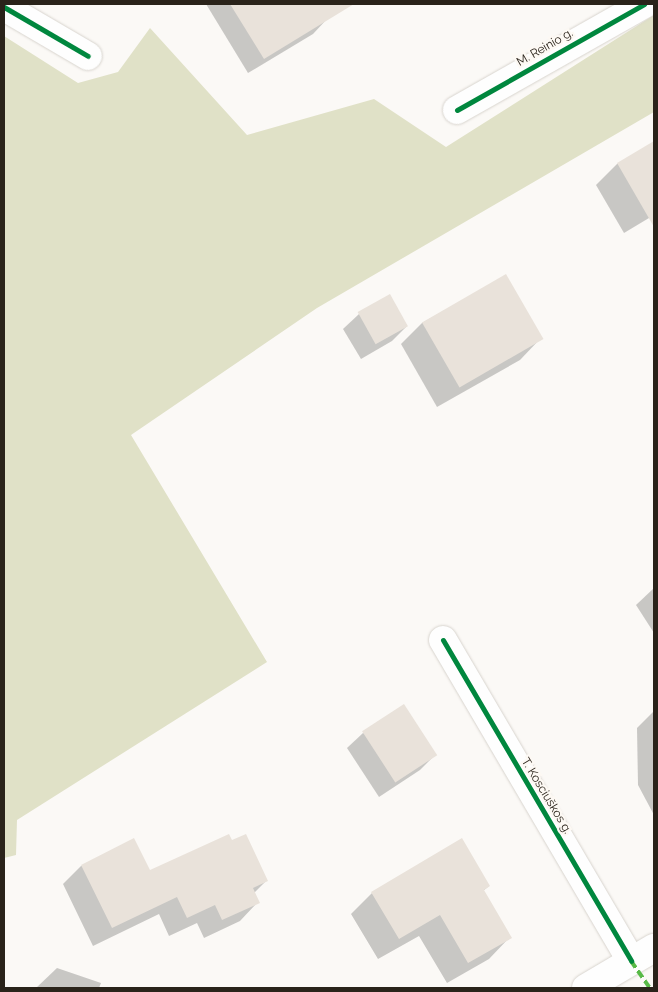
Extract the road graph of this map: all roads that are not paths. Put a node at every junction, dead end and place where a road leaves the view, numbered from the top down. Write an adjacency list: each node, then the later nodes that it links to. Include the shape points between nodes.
1 (644, 4): 4 (street, M. Reinio g.)
2 (4, 8): 3 (street)
3 (88, 56)
4 (457, 110)
5 (442, 640): 6 (street, T. Kosciuškos g.)
6 (643, 954): 7 (street)
7 (586, 988)

